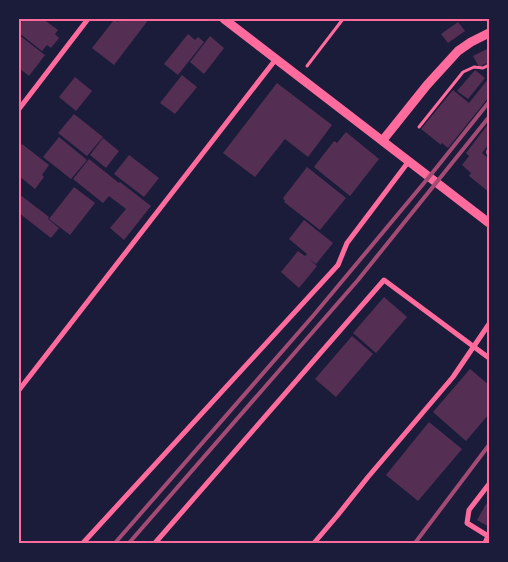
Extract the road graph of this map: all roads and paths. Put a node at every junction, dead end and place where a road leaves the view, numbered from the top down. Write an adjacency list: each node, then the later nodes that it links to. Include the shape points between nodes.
1 (88, 19): 8 (street)
2 (224, 19): 5 (street)
3 (343, 19): 7 (path)
4 (489, 32): 10 (street, via 458,51)
5 (276, 59): 7 (street); 16 (street)
6 (489, 65): 9 (path, via 463,72)
7 (299, 76): 10 (street)
8 (19, 109)
9 (419, 128)
10 (383, 140): 11 (street)
11 (409, 161): 12 (street); 18 (street, via 347,243 338,265)
12 (489, 223)
13 (489, 324): 14 (street)
14 (473, 347): 15 (street); 19 (street, via 384,280); 20 (street, via 453,377)
15 (489, 358)
16 (19, 390)
17 (489, 484): 21 (street, via 469,510 468,523 488,536)
18 (84, 543)
19 (154, 543)
20 (314, 543)
21 (485, 543)

